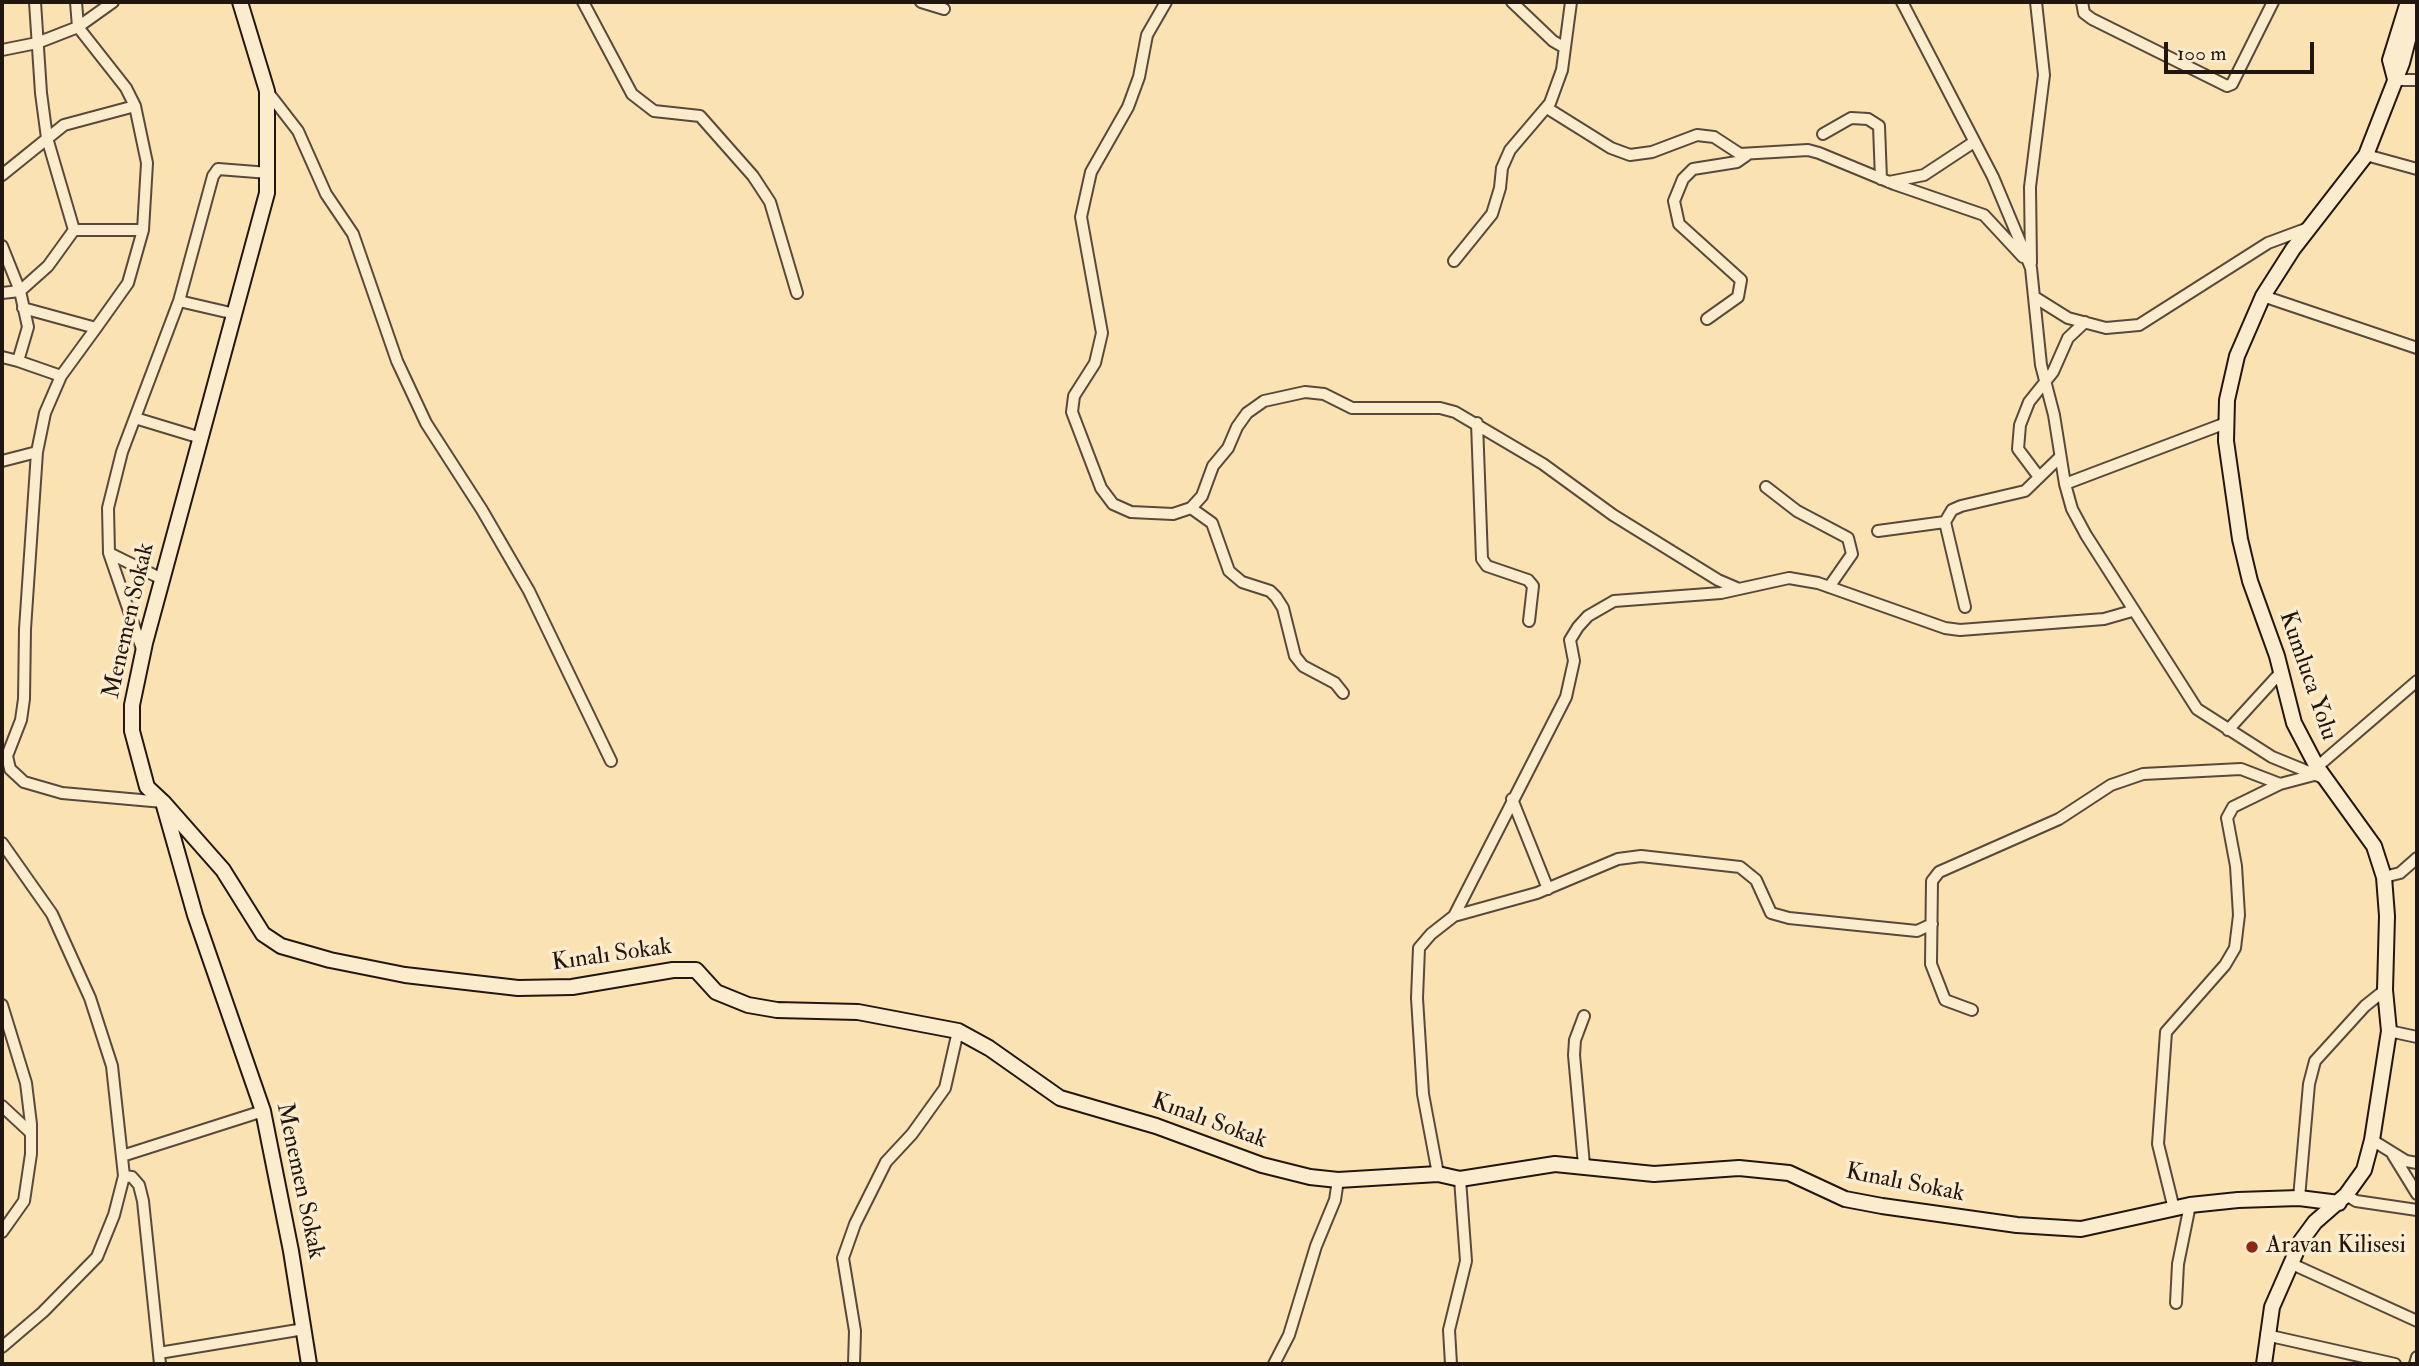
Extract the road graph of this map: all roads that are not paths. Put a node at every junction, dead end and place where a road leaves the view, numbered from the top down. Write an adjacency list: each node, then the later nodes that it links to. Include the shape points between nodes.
1 (35, 2): 18 (street)
2 (76, 2): 17 (street)
3 (113, 2): 17 (street)
4 (240, 2): 23 (street, Menemen Sokak)
5 (583, 2): 43 (street, via 632,94 654,111 701,116 758,183 774,214)
6 (921, 2): 16 (street)
7 (1166, 2): 67 (street, via 1147,35 1128,107 1091,172 1081,218 1102,333 1095,363 1074,396 1072,412 1101,488 1113,504 1145,513 1172,514)
8 (1512, 2): 19 (street)
9 (1570, 2): 19 (street)
10 (1902, 2): 28 (street)
11 (2036, 2): 40 (street, via 2044,75 2030,187)
12 (2082, 2): 13 (street, via 2084,13 2092,19 2227,86)
13 (2273, 2)
14 (2408, 2): 22 (street, via 2390,60)
15 (2417, 5): 22 (street, Kumluca Yolu)
16 (944, 9)
17 (78, 27): 18 (street); 24 (street)
18 (37, 43): 20 (street); 27 (street)
19 (1565, 48): 25 (street)
20 (2, 50)
21 (2417, 79): 22 (street)
22 (2395, 80): 30 (street, Kumluca Yolu)
23 (267, 91): 32 (street, Menemen Sokak); 82 (street, via 298,131 326,194 353,234 397,361 425,423 528,591)
24 (135, 106): 27 (street, via 64,125); 37 (street, via 147,163)
25 (1547, 108): 29 (street, via 1623,154 1652,152 1696,135 1714,137); 39 (street, via 1510,150 1492,214)
26 (1823, 134): 34 (street, via 1851,118 1868,119 1879,126)
27 (47, 138): 33 (street); 36 (street)
28 (1974, 142): 34 (street, via 1924,175); 40 (street)
29 (1747, 155): 34 (street, via 1808,150); 49 (street, via 1737,162 1693,169 1674,201 1679,224 1741,280 1738,297)
30 (2366, 155): 31 (street); 35 (street, Kumluca Yolu)
31 (2417, 169)
32 (269, 173): 46 (street, via 218,169 213,176); 48 (street, Menemen Sokak, via 261,223)
33 (2, 175)
34 (1885, 181): 40 (street, via 1984,215)
35 (2311, 227): 44 (street, Kumluca Yolu); 50 (street, via 2268,243 2139,325 2106,328)
36 (74, 229): 37 (street); 41 (street, via 48,265)
37 (143, 230): 51 (street, via 128,284)
38 (2, 246): 41 (street)
39 (1454, 261)
40 (2031, 268): 45 (street)
41 (20, 291): 42 (street); 47 (street)
42 (2, 292)
43 (797, 293)
44 (2263, 296): 52 (street); 59 (street, Kumluca Yolu, via 2237,356)
45 (2036, 298): 50 (street, via 2068,318); 56 (street)
46 (179, 301): 48 (street); 57 (street)
47 (23, 308): 51 (street); 54 (street, via 28,327)
48 (234, 314): 60 (street, Menemen Sokak)
49 (1707, 319)
50 (2085, 322): 56 (street, via 2068,338)
51 (96, 328): 55 (street)
52 (2417, 346)
53 (2, 357): 54 (street)
54 (18, 360): 55 (street)
55 (61, 376): 61 (street, via 45,413)
56 (2046, 381): 62 (street); 64 (street, via 2029,402 2017,437 2018,449)
57 (135, 418): 60 (street); 70 (street, via 108,508)
58 (1477, 423): 67 (street, via 1440,408 1352,408 1324,394 1305,392 1264,401 1237,427 1213,466 1202,496); 73 (street, via 1544,464 1613,515); 76 (street, via 1482,559 1487,566 1528,580 1533,586)
59 (2226, 423): 65 (street); 78 (street, Kumluca Yolu, via 2240,539)
60 (201, 438): 71 (street, Menemen Sokak)
61 (37, 452): 63 (street); 86 (street, via 24,629 24,699 22,720 7,756 10,769 24,782 62,793)
62 (2060, 457): 64 (street); 65 (street)
63 (2, 461)
64 (2039, 477): 68 (street, via 2017,494 1952,510)
65 (2065, 484): 75 (street, via 2072,509)
66 (1766, 487): 72 (street, via 1797,512 1848,538 1852,554)
67 (1191, 508): 80 (street, via 1212,523 1229,571 1276,597 1295,656 1303,666)
68 (1945, 522): 69 (street); 74 (street)
69 (1878, 531)
70 (109, 553): 71 (street); 77 (street)
71 (162, 579): 77 (street, Menemen Sokak)
72 (1829, 587): 73 (street, via 1789,578); 75 (street, via 1960,631 2104,619)
73 (1739, 589): 85 (street, via 1614,601 1588,615 1570,640 1574,660 1566,697)
74 (1965, 607)
75 (2132, 611): 81 (street, via 2197,709)
76 (1529, 621)
77 (143, 652): 86 (street, Menemen Sokak, via 132,705 132,731 147,787)
78 (2281, 672): 81 (street); 83 (street, Kumluca Yolu, via 2294,723)
79 (2417, 681): 83 (street)
80 (1343, 692)
81 (2228, 730): 83 (street, via 2272,757)
82 (611, 761)
83 (2319, 774): 84 (street); 89 (street, Kumluca Yolu, via 2374,846)
84 (2280, 784): 92 (street, via 2241,768 2163,771 2123,779 2059,819 1939,872 1932,881); 116 (street, via 2233,807 2227,818 2236,866 2239,915 2235,948 2166,1032 2158,1144)
85 (1512, 799): 90 (street); 91 (street)
86 (163, 802): 97 (street, Kınalı Sokak, via 223,870 263,934 297,951 405,975 518,988 572,987 687,968 696,970 716,992 748,1005 858,1012); 101 (street, Menemen Sokak, via 195,915)
87 (2, 842): 105 (street, via 52,914 90,998 112,1066)
88 (2417, 858): 89 (street, via 2400,873)
89 (2384, 877): 93 (street, Kumluca Yolu)
90 (1548, 889): 91 (street); 92 (street, via 1618,859 1642,856 1740,867 1756,880 1771,913 1789,918 1917,930)
91 (1454, 916): 108 (street, via 1419,948 1423,1094)
92 (1931, 923): 95 (street, via 1931,964 1940,991 1945,999)
93 (2385, 990): 98 (street, Kumluca Yolu); 113 (street, via 2315,1061)
94 (2, 1005): 102 (street, via 26,1083)
95 (1972, 1010)
96 (1584, 1016): 107 (street, via 1574,1055)
97 (958, 1031): 111 (street, Kınalı Sokak, via 1060,1098 1157,1126 1262,1165); 128 (street, via 945,1088 886,1162 843,1258 855,1331)
98 (2389, 1031): 99 (street); 103 (street, Kumluca Yolu)
99 (2417, 1037)
100 (2, 1105): 102 (street)
101 (263, 1111): 105 (street); 122 (street, Menemen Sokak)
102 (31, 1133): 118 (street, via 24,1201)
103 (2372, 1140): 104 (street); 114 (street, Kumluca Yolu, via 2364,1170)
104 (2392, 1152): 106 (street); 112 (street)
105 (122, 1156): 109 (street)
106 (2417, 1163)
107 (1584, 1165): 110 (street, Kınalı Sokak, via 1555,1164); 116 (street, Kınalı Sokak, via 1654,1174 1724,1168 1779,1171 1861,1202 2036,1227 2081,1229)
108 (1438, 1174): 110 (street, Kınalı Sokak); 111 (street, Kınalı Sokak)
109 (124, 1175): 124 (street, via 97,1257); 126 (street, via 139,1185 143,1201)
110 (1460, 1179): 130 (street, via 1466,1261 1449,1329)
111 (1338, 1180): 129 (street, via 1289,1335)
112 (2417, 1194)
113 (2299, 1198): 114 (street, Kınalı Sokak); 115 (street, Kınalı Sokak)
114 (2342, 1199): 117 (street); 119 (street, Kumluca Yolu, via 2315,1222)
115 (2190, 1205): 116 (street, Kınalı Sokak); 120 (street, via 2178,1264)
116 (2174, 1209)
117 (2417, 1209)
118 (2, 1232)
119 (2292, 1264): 121 (street); 123 (street, Kumluca Yolu, via 2278,1289)
120 (2176, 1303)
121 (2417, 1321)
122 (304, 1329): 126 (street); 127 (street, Menemen Sokak)
123 (2266, 1335): 131 (street, Kumluca Yolu); 132 (street)
124 (2, 1347)
125 (2417, 1357): 133 (street)
126 (159, 1359)
127 (309, 1364)
128 (854, 1364)
129 (1274, 1364)
130 (1451, 1364)
131 (2264, 1364)
132 (2395, 1364)
133 (2415, 1364)

